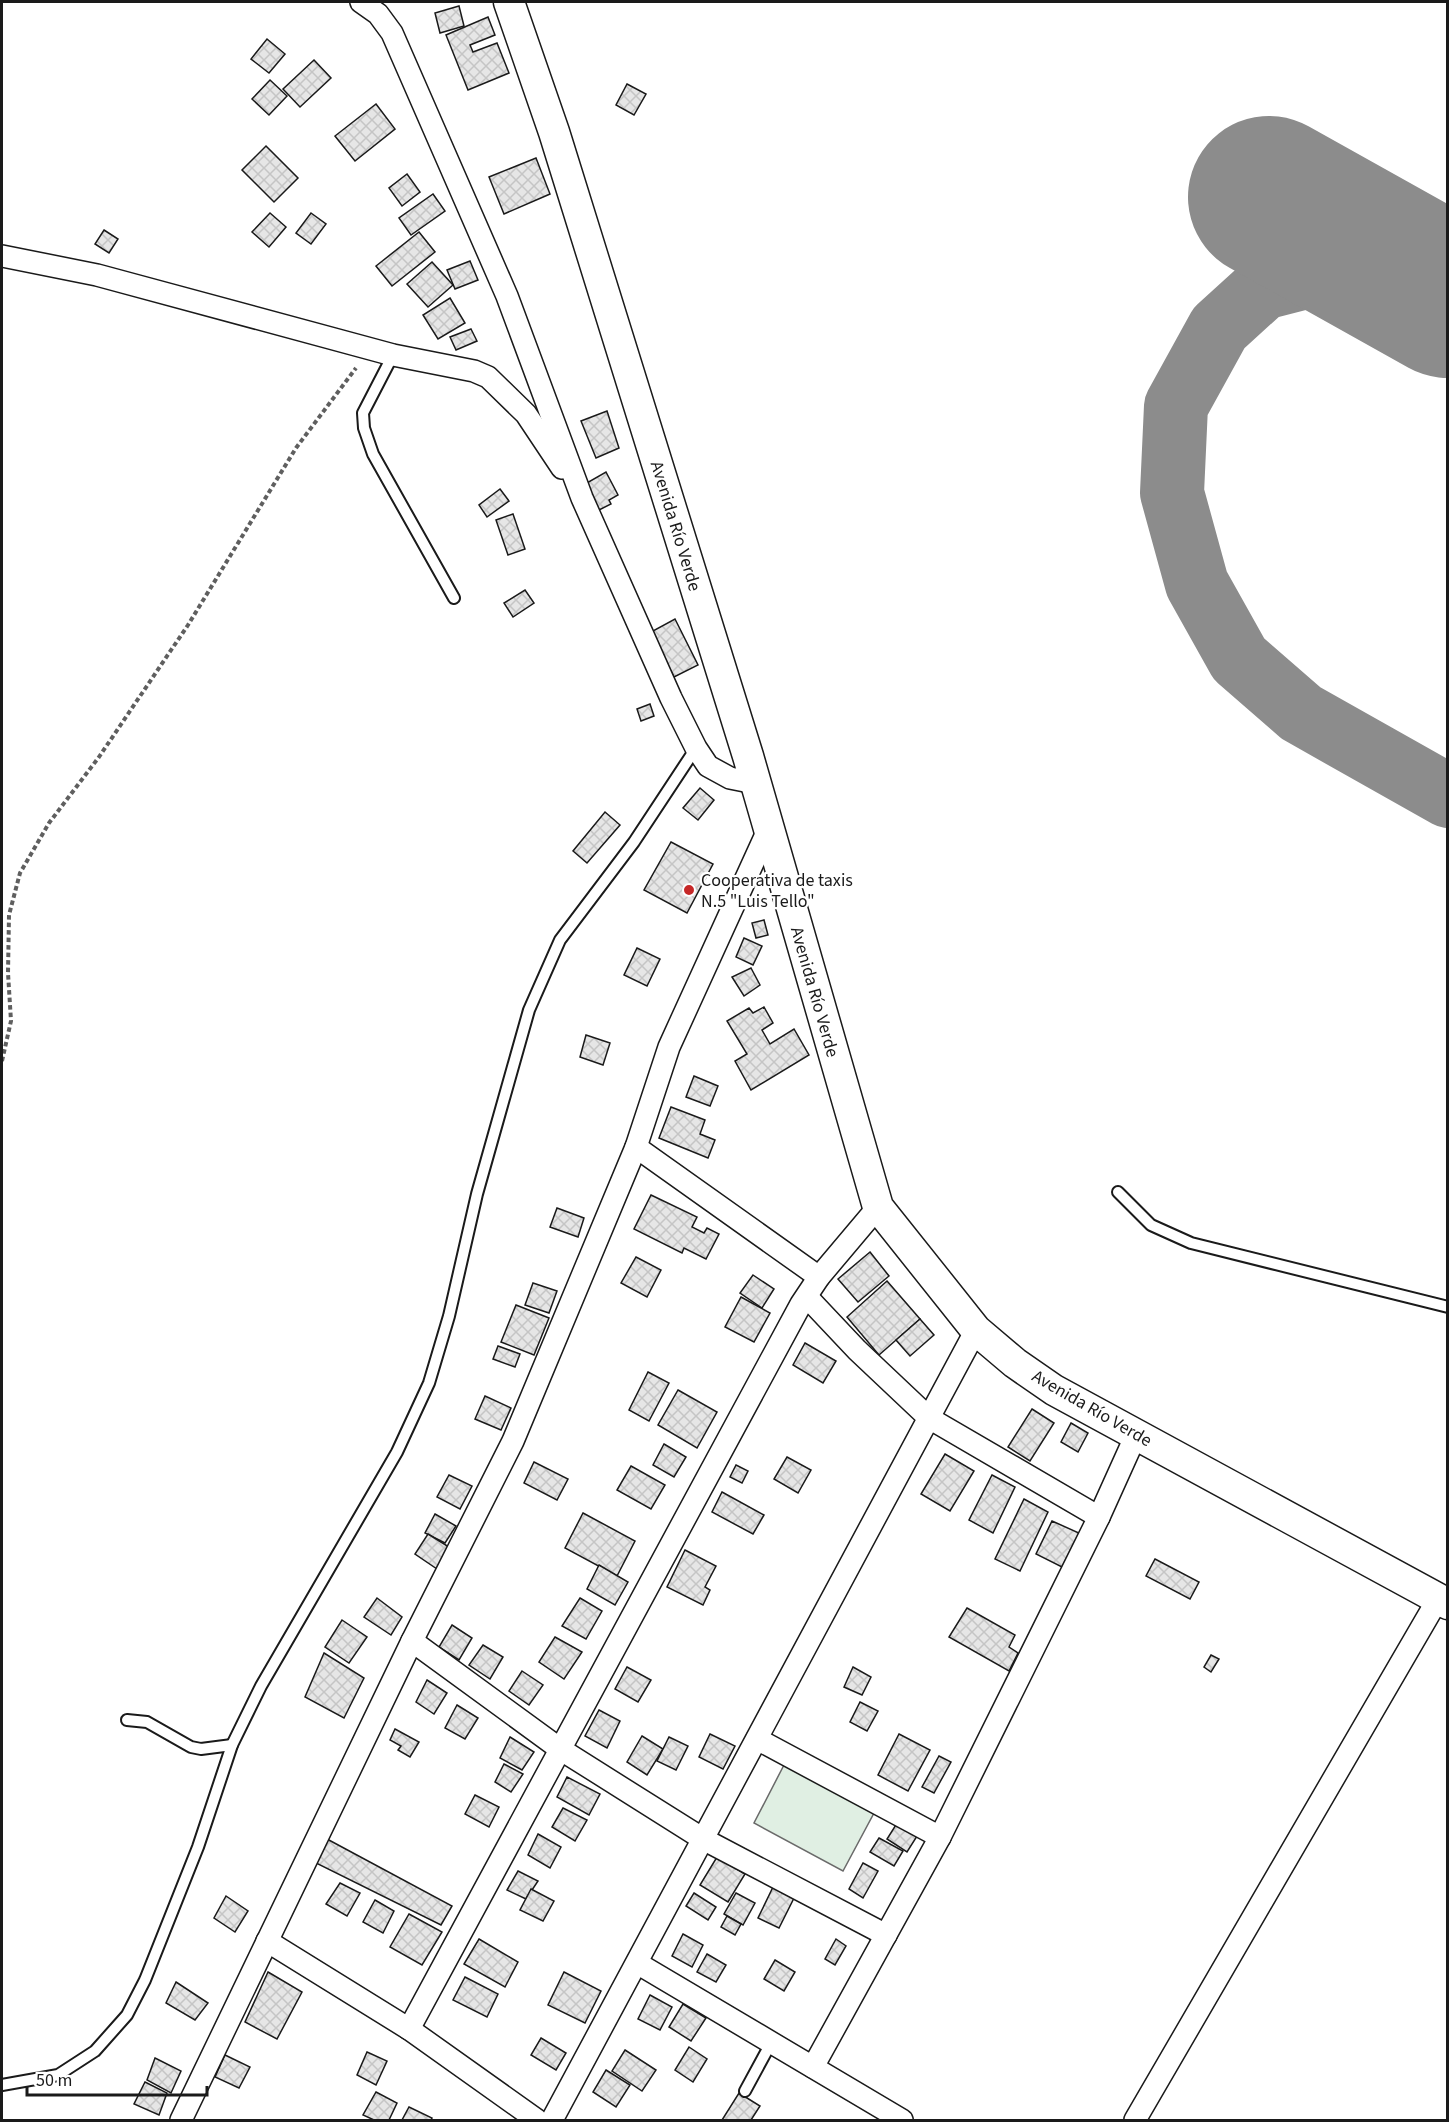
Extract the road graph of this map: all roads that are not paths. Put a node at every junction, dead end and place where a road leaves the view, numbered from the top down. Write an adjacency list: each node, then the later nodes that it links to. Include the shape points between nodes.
1 (361, 2): 5 (street, via 392,33 507,296)
2 (509, 2): 8 (main road, Avenida Río Verde, via 554,132)
3 (2, 256): 4 (street, via 97,275)
4 (393, 355): 5 (street, via 455,366 488,377 526,414); 6 (lane, via 363,413 364,428 373,454)
5 (582, 498): 7 (street)
6 (454, 598)
7 (696, 748): 8 (street, via 718,773); 24 (lane, via 634,842 560,940 530,1010 477,1194 429,1383 397,1452 261,1686)
8 (755, 783): 9 (main road, Avenida Río Verde)
9 (768, 830): 10 (street, via 669,1047); 12 (main road, Avenida Río Verde)
10 (636, 1148): 13 (street); 21 (street, via 513,1441)
11 (1118, 1192): 15 (lane, via 1151,1225 1191,1243)
12 (878, 1208): 13 (street); 16 (main road, Avenida Río Verde)
13 (819, 1277): 14 (street)
14 (807, 1297): 17 (street); 25 (street)
15 (1448, 1307)
16 (976, 1330): 17 (street); 18 (main road, Avenida Río Verde, via 1054,1390)
17 (929, 1418): 19 (street); 23 (street)
18 (1136, 1435): 19 (street); 20 (main road, Avenida Río Verde)
19 (1099, 1517): 26 (street)
20 (1443, 1602): 40 (street)
21 (412, 1641): 25 (street); 29 (street)
22 (127, 1720): 24 (lane, via 147,1722 191,1747)
23 (757, 1739): 26 (street); 27 (street)
24 (232, 1745): 34 (lane, via 198,1847 127,2015 95,2051 58,2075)
25 (560, 1749): 27 (street); 31 (street)
26 (940, 1837): 28 (street)
27 (703, 1839): 28 (street); 30 (street)
28 (886, 1935): 33 (street)
29 (267, 1941): 31 (street); 36 (street)
30 (637, 1963): 32 (street); 38 (street)
31 (409, 2029): 37 (street)
32 (771, 2043): 33 (street); 35 (lane)
33 (813, 2067): 39 (street)
34 (2, 2085)
35 (745, 2091)
36 (181, 2121)
37 (537, 2121)
38 (552, 2121)
39 (902, 2121)
40 (1135, 2121)

